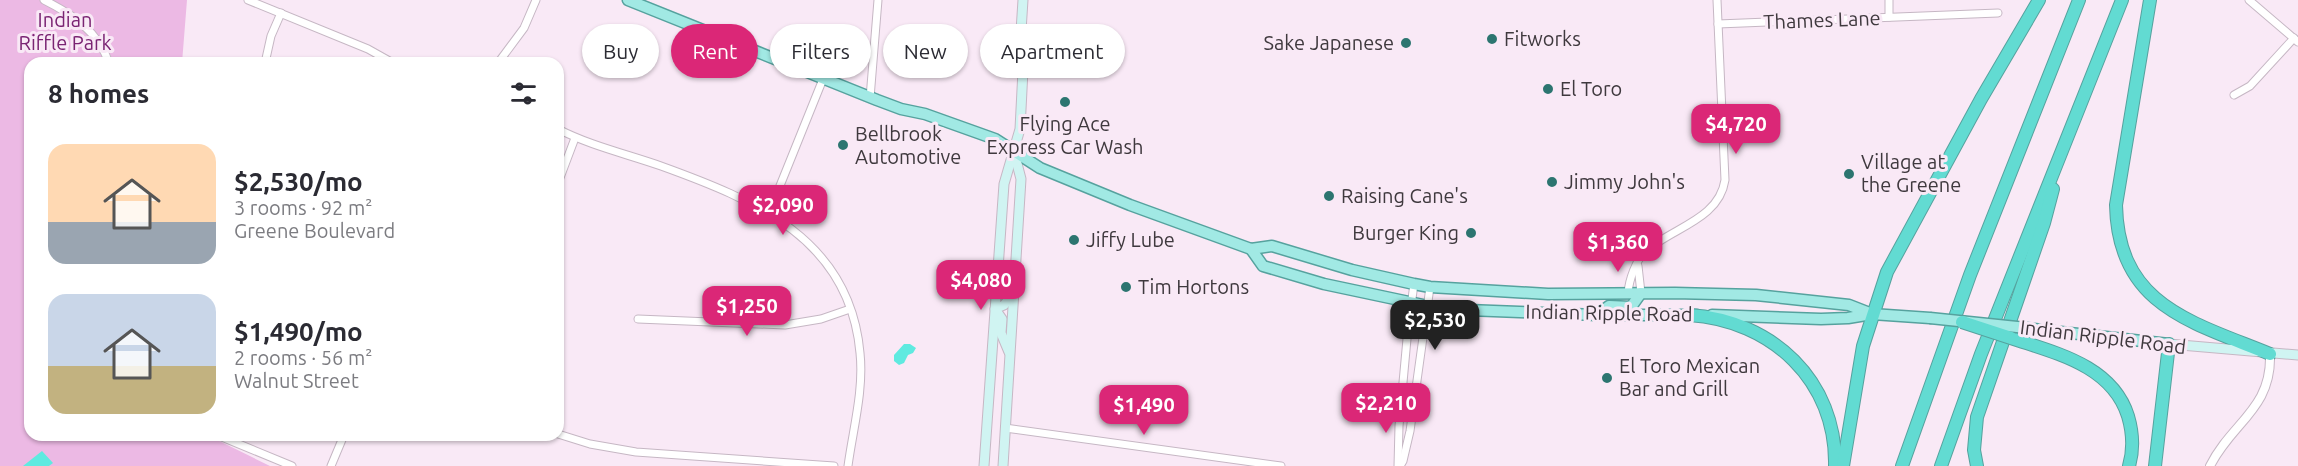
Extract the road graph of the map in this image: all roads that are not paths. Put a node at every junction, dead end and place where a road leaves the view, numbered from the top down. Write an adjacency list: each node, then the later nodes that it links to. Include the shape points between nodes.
1 (44, 0): 19 (street, via 86,27)
2 (248, 0): 14 (street)
3 (536, 0): 22 (street, via 524,28)
4 (628, 0): 23 (main road, Indian Ripple Road)
5 (878, 0): 25 (street)
6 (1023, 0): 29 (main road, via 1020,129)
7 (1717, 0): 17 (street)
8 (1889, 0): 16 (street)
9 (2039, 0): 43 (highway, via 1926,198 1887,272)
10 (2079, 0): 67 (highway, via 1970,274)
11 (2122, 0): 28 (highway)
12 (2150, 0): 51 (highway, via 2116,205 2123,252 2138,279 2169,310 2198,326)
13 (2249, 0): 18 (street)
14 (281, 13): 20 (street); 21 (street)
15 (1998, 13): 16 (street, Thames Lane)
16 (1889, 17): 17 (street, Thames Lane)
17 (1718, 24): 33 (street, via 1724,189 1713,207 1646,251)
18 (2296, 40): 24 (street, via 2250,86)
19 (106, 57)
20 (266, 57)
21 (382, 57)
22 (502, 57)
23 (823, 79): 25 (main road, Indian Ripple Road); 31 (street)
24 (2234, 95)
25 (870, 98): 29 (main road, Indian Ripple Road, via 995,140)
26 (564, 132): 27 (street)
27 (575, 138): 30 (street); 31 (street, via 694,179)
28 (2065, 141): 68 (highway); 69 (highway, via 2044,223 1977,417)
29 (1014, 152): 32 (main road, Indian Ripple Road, via 1040,168 1130,205); 36 (main road, via 1021,179); 42 (main road, via 1004,184)
30 (564, 167)
31 (769, 213): 41 (street, via 789,225 819,253)
32 (1251, 249): 34 (main road, Indian Ripple Road, via 1272,246); 39 (main road, Indian Ripple Road, via 1263,266 1324,284)
33 (1638, 266): 37 (street, via 1629,276); 38 (street)
34 (1414, 284): 35 (main road, Indian Ripple Road); 39 (street)
35 (1430, 287): 37 (main road, Indian Ripple Road, via 1548,294); 40 (street)
36 (1013, 293): 42 (main road, via 1005,305); 50 (main road)
37 (1628, 293): 38 (main road, Indian Ripple Road)
38 (1641, 293): 43 (main road, Indian Ripple Road, via 1756,295 1849,305); 44 (main road, via 1631,307 1609,306)
39 (1412, 302): 40 (main road, Indian Ripple Road); 64 (street, via 1399,426)
40 (1429, 306): 44 (main road, Indian Ripple Road); 64 (street, via 1410,431)
41 (850, 309): 46 (street, via 785,325); 60 (street, via 857,330 861,370)
42 (994, 309): 50 (main road, via 1002,319 1001,333); 61 (main road)
43 (1872, 314): 45 (main road, Indian Ripple Road, via 1821,319); 47 (main road, Indian Ripple Road, bridge); 66 (highway)
44 (1597, 315): 45 (main road, Indian Ripple Road)
45 (1689, 315): 65 (highway, via 1742,327 1772,343 1797,363 1820,393 1830,419)
46 (638, 319)
47 (1962, 322): 48 (highway, bridge)
48 (2014, 333): 49 (main road, Indian Ripple Road); 70 (highway, via 2080,363 2113,388 2131,426)
49 (2169, 344): 51 (main road, Indian Ripple Road); 71 (highway)
50 (1010, 354): 53 (main road)
51 (2270, 354): 52 (main road, Indian Ripple Road); 72 (street, via 2266,388)
52 (2298, 355)
53 (1005, 428): 62 (main road); 63 (street)
54 (564, 436): 59 (street, via 636,452)
55 (232, 441): 57 (street)
56 (341, 441): 58 (street)
57 (292, 466)
58 (331, 466)
59 (834, 466)
60 (848, 466)
61 (984, 466)
62 (1004, 466)
63 (1281, 466)
64 (1399, 466)
65 (1835, 466)
66 (1843, 466)
67 (1902, 466)
68 (1941, 466)
69 (1977, 466)
70 (2129, 466)
71 (2155, 466)
72 (2210, 466)

